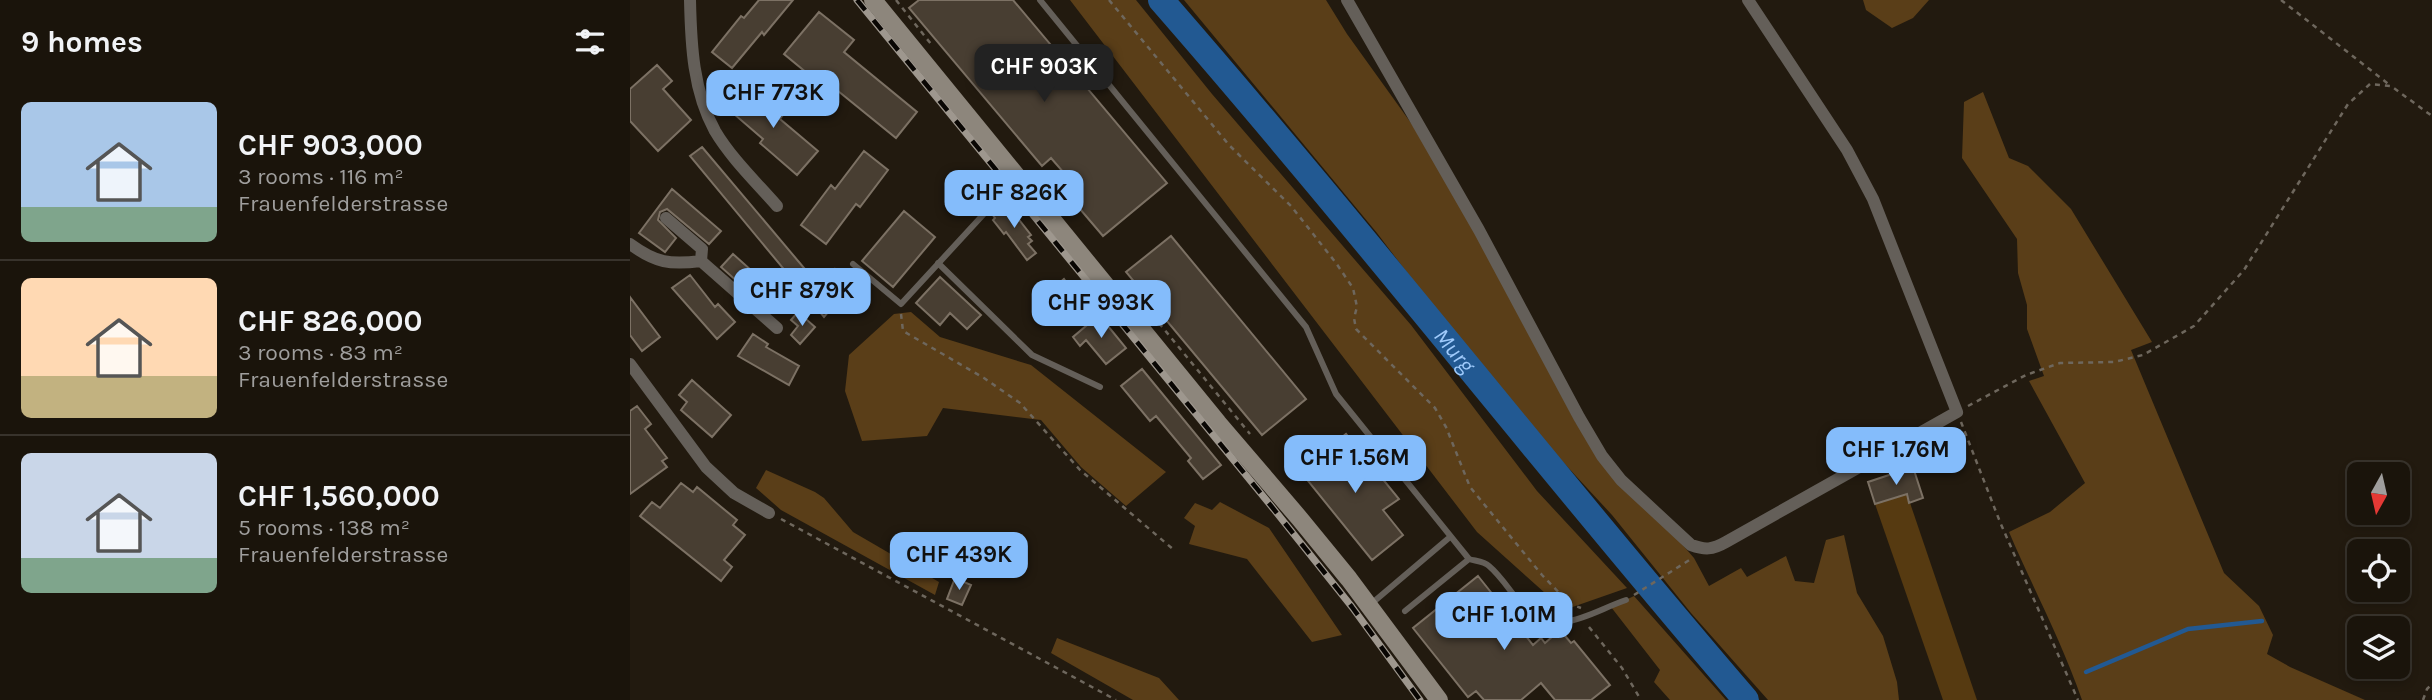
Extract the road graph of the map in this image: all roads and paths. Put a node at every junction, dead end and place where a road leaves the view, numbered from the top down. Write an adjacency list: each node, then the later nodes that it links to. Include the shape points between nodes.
1 (690, 0): 13 (street, via 691,46 699,91 716,131)
2 (873, 0): 12 (main road)
3 (896, 0): 9 (path)
4 (1040, 0): 27 (lane, via 1306,327 1336,394)
5 (1109, 0): 33 (path, via 1229,145 1291,206 1336,263 1353,288 1356,329 1435,408 1470,487 1507,534 1570,604)
6 (1347, 0): 29 (street, via 1602,456 1621,480 1691,545)
7 (1748, 0): 24 (street, via 1847,150 1873,199)
8 (2281, 0): 10 (path)
9 (932, 46)
10 (2391, 86): 11 (path); 24 (path, via 2370,85 2348,104 2244,270 2194,326 2143,355 2114,362 2060,363 2026,375)
11 (2432, 116)
12 (1017, 178): 17 (lane); 32 (main road)
13 (777, 206)
14 (666, 218): 16 (street, via 702,249)
15 (630, 244): 16 (street, via 656,260 675,264)
16 (701, 261): 21 (street)
17 (938, 263): 19 (lane); 23 (lane, via 1032,355)
18 (853, 264): 19 (lane)
19 (901, 303): 28 (path, via 903,331 1020,403 1080,470)
20 (1160, 324): 25 (path)
21 (777, 328)
22 (630, 364): 26 (street, via 706,467 734,493)
23 (1100, 387)
24 (1957, 412): 29 (street, via 1730,545); 40 (path)
25 (1252, 437)
26 (769, 513): 37 (path)
27 (1450, 537): 30 (lane); 32 (lane)
28 (1174, 550)
29 (1705, 550): 31 (path)
30 (1469, 559): 34 (lane); 35 (lane, via 1488,564 1539,619)
31 (1626, 600): 33 (lane)
32 (1369, 606): 38 (main road)
33 (1602, 608): 35 (lane)
34 (1405, 611)
35 (1583, 618): 39 (path, via 1622,667)
36 (2432, 684): 41 (path)
37 (1116, 700)
38 (1439, 700)
39 (1641, 700)
40 (2078, 700)
41 (2423, 700)

